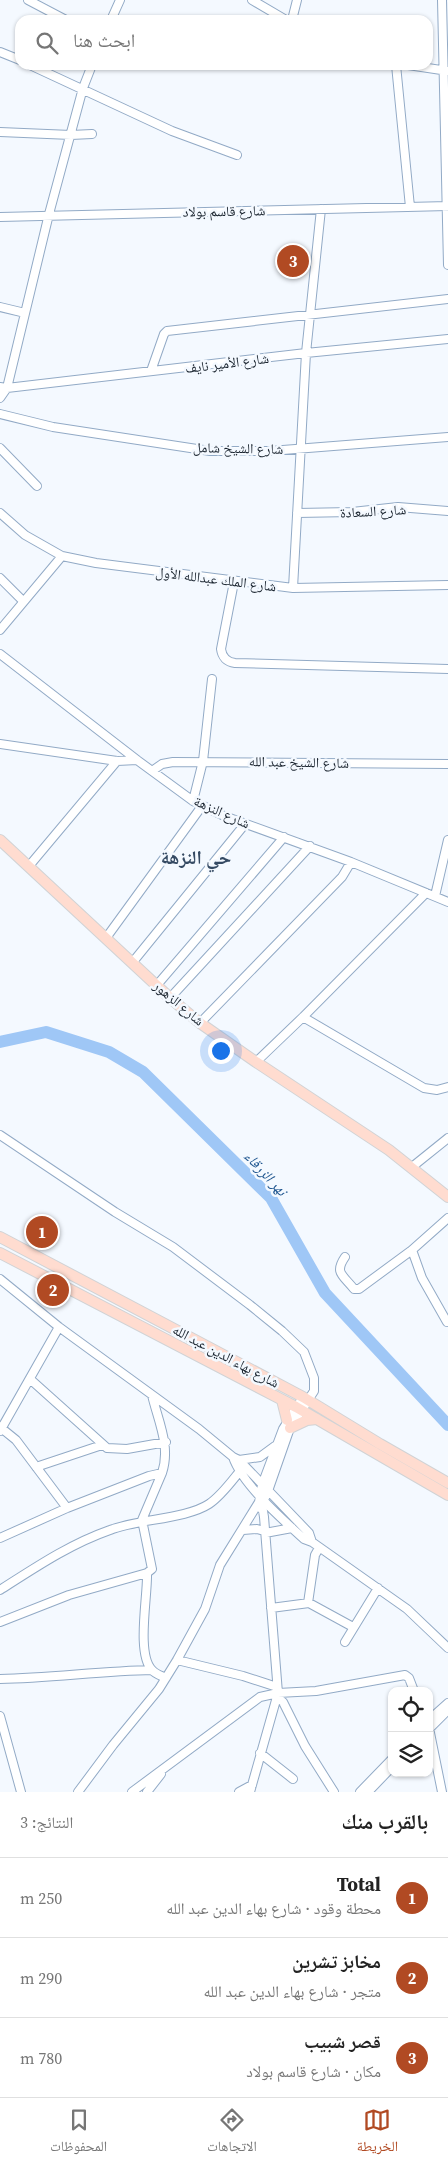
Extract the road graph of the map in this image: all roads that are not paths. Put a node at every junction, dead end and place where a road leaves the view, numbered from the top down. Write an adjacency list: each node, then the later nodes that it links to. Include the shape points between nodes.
1 (28, 0): 6 (street)
2 (120, 0): 7 (street)
3 (252, 0): 8 (street)
4 (297, 0): 9 (street)
5 (442, 0): 16 (street)
6 (56, 15)
7 (113, 15)
8 (278, 15)
9 (293, 15)
10 (0, 52): 11 (street)
11 (15, 58)
12 (433, 69): 16 (street)
13 (42, 70): 17 (street)
14 (90, 70): 17 (street)
15 (396, 70): 23 (street)
16 (446, 71): 22 (street)
17 (83, 88): 20 (street); 21 (street, via 172,131)
18 (0, 132): 20 (street)
19 (92, 134): 20 (street)
20 (71, 135): 25 (street)
21 (237, 155)
22 (447, 206): 23 (street, شارع قاسم بولاد); 27 (street)
23 (410, 207): 24 (street, شارع قاسم بولاد)
24 (321, 209): 25 (street, شارع قاسم بولاد); 31 (street)
25 (49, 214): 26 (street, شارع قاسم بولاد); 30 (street)
26 (0, 217)
27 (448, 265)
28 (448, 299): 31 (street)
29 (0, 307): 30 (street)
30 (25, 313): 35 (street)
31 (311, 314): 33 (street); 34 (street, via 167,331)
32 (448, 339): 33 (street, شارع الأمير نايف)
33 (306, 353): 34 (street, شارع الأمير نايف); 40 (street)
34 (151, 371): 35 (street, شارع الأمير نايف)
35 (3, 388): 36 (street)
36 (0, 398)
37 (0, 414): 40 (street, شارع الشيخ شامل, via 52,427 210,451)
38 (448, 437): 40 (street, شارع الشيخ شامل)
39 (0, 448): 41 (street)
40 (301, 448): 44 (street)
41 (37, 486)
42 (448, 511): 44 (street, شارع السعادة, via 398,508)
43 (0, 513): 45 (street, شارع الملك عبدالله الأول, via 26,535)
44 (298, 513): 49 (street)
45 (62, 556): 47 (street, شارع الملك عبدالله الأول, via 96,564); 50 (street)
46 (0, 578): 50 (street)
47 (234, 582): 49 (street, شارع الملك عبدالله الأول); 53 (street, via 221,649 224,658 232,663)
48 (448, 585): 49 (street, شارع الملك عبدالله الأول)
49 (293, 588)
50 (23, 602): 51 (street)
51 (0, 630)
52 (0, 654): 56 (street, شارع النزهة)
53 (448, 669)
54 (212, 679): 58 (street)
55 (0, 744): 57 (street)
56 (137, 760): 57 (street); 60 (street, شارع النزهة)
57 (117, 761): 69 (street)
58 (203, 762): 59 (street, شارع الشيخ عبد الله); 60 (street, شارع الشيخ عبد الله, via 168,762); 61 (street)
59 (448, 764)
60 (152, 772): 61 (street, شارع النزهة)
61 (193, 801): 62 (street, شارع النزهة)
62 (202, 806): 63 (street, شارع النزهة); 73 (street)
63 (244, 824): 64 (street, شارع النزهة); 74 (street)
64 (284, 837): 67 (street, شارع النزهة); 75 (street)
65 (0, 840): 69 (main road, شارع الزهور)
66 (448, 840): 71 (street)
67 (310, 846): 68 (street, شارع النزهة); 76 (street)
68 (352, 862): 70 (street, شارع النزهة); 78 (street, via 342,877)
69 (29, 866): 73 (main road, شارع الزهور)
70 (426, 892): 71 (street, شارع النزهة); 77 (street)
71 (435, 896): 72 (street, شارع النزهة)
72 (448, 901)
73 (106, 938): 74 (main road, شارع الزهور)
74 (132, 963): 75 (main road, شارع الزهور)
75 (156, 985): 76 (main road, شارع الزهور)
76 (170, 998): 78 (main road, شارع الزهور)
77 (303, 1017): 79 (street); 80 (street, via 424,1088 437,1090)
78 (200, 1023): 79 (main road, شارع الزهور)
79 (256, 1062): 83 (main road, شارع الزهور)
80 (448, 1087)
81 (0, 1135): 95 (street, via 114,1212 173,1247 282,1331 304,1352 310,1365 314,1391)
82 (448, 1138): 83 (street)
83 (412, 1167): 84 (main road, شارع الزهور)
84 (448, 1197)
85 (448, 1218): 87 (street)
86 (0, 1238): 95 (main road, شارع بهاء الدين عبد الله)
87 (412, 1250): 89 (street, via 356,1290 339,1270); 91 (street, via 422,1278)
88 (0, 1253): 96 (main road, شارع بهاء الدين عبد الله)
89 (345, 1256)
90 (0, 1279): 92 (street)
91 (447, 1322)
92 (59, 1326): 93 (street); 94 (street)
93 (30, 1379): 100 (street); 102 (street)
94 (152, 1395): 101 (street); 104 (street)
95 (306, 1399): 97 (street); 108 (main road, شارع بهاء الدين عبد الله)
96 (282, 1400): 97 (main road, شارع بهاء الدين عبد الله); 99 (main road)
97 (299, 1409): 98 (main road, شارع بهاء الدين عبد الله); 99 (street)
98 (318, 1419): 99 (main road); 110 (main road, شارع بهاء الدين عبد الله)
99 (289, 1424): 103 (street); 109 (street)
100 (1, 1429): 105 (street, via 16,1440)
101 (166, 1442): 102 (street, via 119,1450); 107 (street)
102 (102, 1445): 105 (street)
103 (276, 1445): 104 (street, via 260,1457); 109 (street)
104 (236, 1459): 106 (street); 109 (street)
105 (36, 1467): 112 (street)
106 (240, 1471): 111 (street); 113 (street, via 208,1504 170,1516)
107 (162, 1473): 112 (street); 113 (street)
108 (448, 1483)
109 (265, 1488): 111 (street); 118 (street, via 308,1533)
110 (448, 1495)
111 (260, 1501): 114 (street); 115 (street); 116 (street)
112 (67, 1508): 117 (street)
113 (142, 1520): 120 (street, via 152,1570); 122 (street, via 76,1544)
114 (292, 1528): 116 (street); 118 (street, via 304,1540)
115 (243, 1530): 116 (street); 129 (street, via 220,1565 205,1609)
116 (265, 1532): 124 (street)
117 (0, 1538)
118 (312, 1542): 119 (street)
119 (319, 1548): 121 (street); 123 (street, via 315,1555)
120 (147, 1573): 125 (street, via 69,1596); 130 (street, via 143,1627)
121 (378, 1588): 126 (street); 128 (street, via 408,1609)
122 (0, 1590)
123 (308, 1602): 124 (street); 126 (street)
124 (271, 1608): 134 (street)
125 (0, 1622)
126 (353, 1627): 127 (street)
127 (345, 1642)
128 (448, 1648)
129 (177, 1660): 131 (street); 134 (street, via 243,1676)
130 (152, 1670): 131 (street); 132 (street)
131 (166, 1678): 150 (street)
132 (0, 1679)
133 (412, 1687): 134 (street, via 406,1675 316,1691)
134 (277, 1692): 137 (street); 138 (street); 145 (street, via 253,1701)
135 (448, 1703): 140 (street)
136 (448, 1710): 141 (street)
137 (272, 1711): 138 (street); 143 (street)
138 (288, 1715): 154 (street)
139 (0, 1716): 149 (street)
140 (433, 1716)
141 (433, 1724)
142 (430, 1732): 157 (street)
143 (260, 1753): 147 (street); 148 (street)
144 (388, 1763): 155 (street)
145 (163, 1770): 151 (street); 152 (street)
146 (388, 1771): 156 (street)
147 (292, 1779)
148 (251, 1788): 153 (street)
149 (21, 1792)
150 (78, 1792)
151 (132, 1792)
152 (147, 1792)
153 (240, 1792)
154 (334, 1792)
155 (360, 1792)
156 (368, 1792)
157 (442, 1792)

